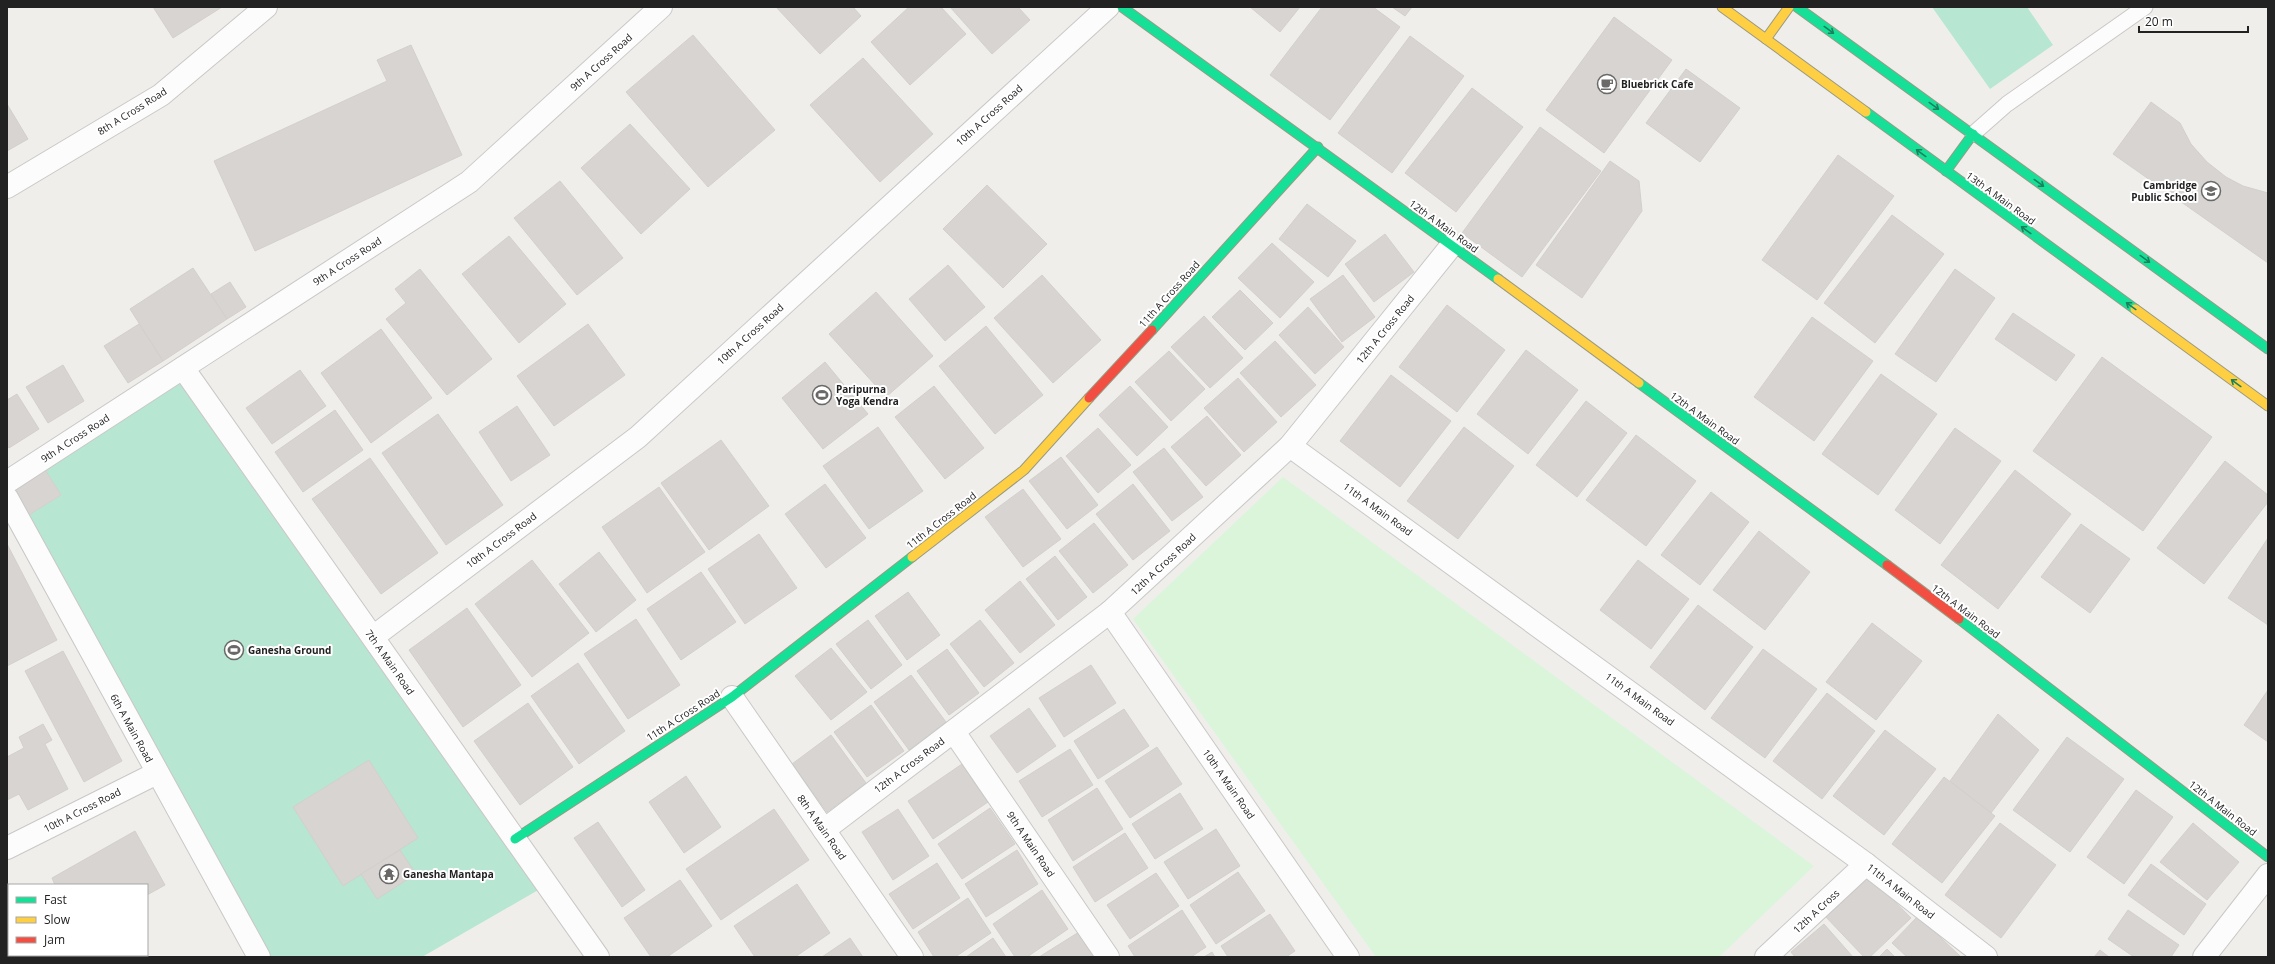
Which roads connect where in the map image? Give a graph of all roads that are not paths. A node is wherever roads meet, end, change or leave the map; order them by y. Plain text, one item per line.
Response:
1 (266, 7) edge
2 (661, 7) edge
3 (1108, 7) edge
4 (1122, 7) edge
5 (1722, 7) edge
6 (1789, 7) edge
7 (1797, 7) edge
8 (2145, 7) edge
9 (1766, 39) junction
10 (1973, 134) junction
11 (1318, 147) junction
12 (1946, 171) junction
13 (7, 187) edge
14 (1452, 246) junction
15 (2268, 349) edge
16 (182, 368) junction
17 (2268, 406) edge
18 (1290, 446) junction
19 (7, 482) edge
20 (7, 498) edge
21 (1110, 612) junction
22 (373, 637) junction
23 (732, 697) junction
24 (954, 732) junction
25 (157, 773) junction
26 (824, 830) junction
27 (515, 839) junction
28 (7, 848) edge
29 (2268, 857) edge
30 (1866, 864) junction
31 (2268, 875) edge
32 (259, 957) edge
33 (598, 957) edge
34 (912, 957) edge
35 (1108, 957) edge
36 (1348, 957) edge
37 (1766, 957) edge
38 (1986, 957) edge
39 (2204, 957) edge

1 - 13 street, 8th A Cross Road
2 - 16 street, 9th A Cross Road
3 - 22 street, 10th A Cross Road
4 - 11 street, 12th A Main Road
5 - 9 street, 13th A Main Road
6 - 9 street
7 -> 10 street
8 - 10 lane
12 -> 9 street, 13th A Main Road
10 - 12 street
10 -> 15 street
11 - 14 street, 12th A Main Road
11 - 23 street, 11th A Cross Road
17 -> 12 street, 13th A Main Road
14 - 18 street, 12th A Cross Road
14 - 29 street, 12th A Main Road
16 - 19 street, 9th A Cross Road
16 - 22 street, 7th A Main Road
18 - 21 street, 12th A Cross Road
18 - 30 street, 11th A Main Road
20 - 25 street, 6th A Main Road
21 - 24 street, 12th A Cross Road
21 - 36 street, 10th A Main Road
22 - 27 street, 7th A Main Road
23 - 26 street, 8th A Main Road
23 - 27 street, 11th A Cross Road
24 - 26 street, 12th A Cross Road
24 - 35 street, 9th A Main Road
25 - 28 street, 10th A Cross Road
25 - 32 street, 6th A Main Road
26 - 34 street, 8th A Main Road
27 - 33 street, 7th A Main Road
30 - 37 street, 12th A Cross
30 - 38 street, 11th A Main Road
31 - 39 street

